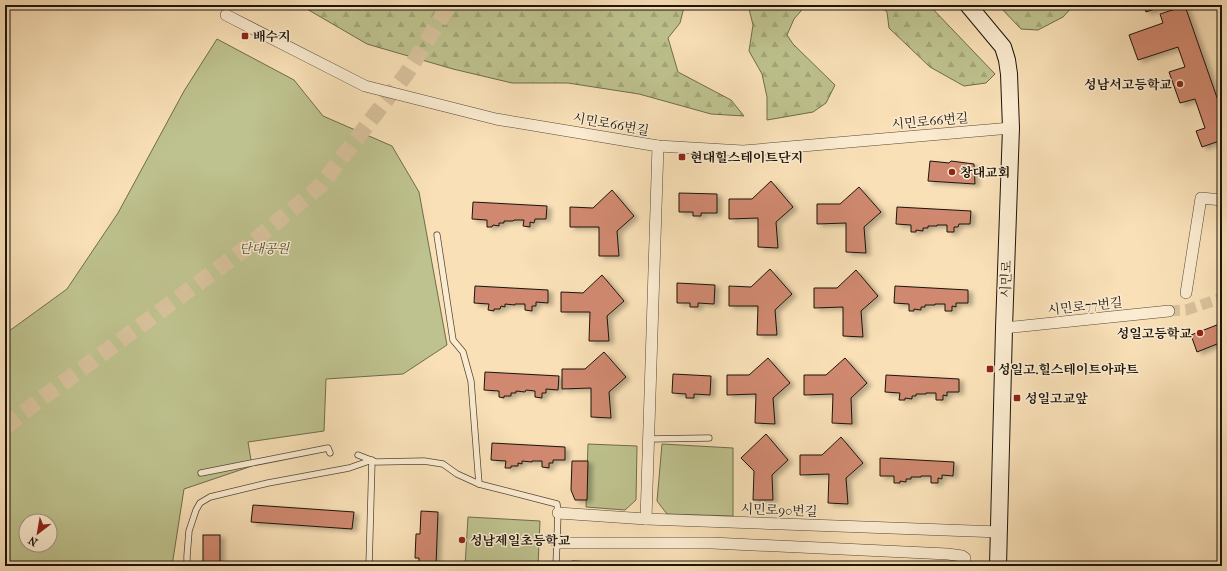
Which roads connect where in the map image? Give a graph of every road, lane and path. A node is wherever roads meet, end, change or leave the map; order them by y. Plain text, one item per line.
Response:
1 (968, 5) edge
2 (226, 15) dead end
3 (1011, 128) junction
4 (658, 146) junction
5 (1222, 200) edge
6 (437, 235) dead end
7 (1186, 293) dead end
8 (1169, 312) tunnel mouth
9 (1004, 328) junction
10 (649, 438) junction
11 (708, 438) dead end
12 (330, 453) dead end
13 (358, 455) dead end
14 (372, 460) junction
15 (202, 473) dead end
16 (479, 484) junction
17 (558, 513) junction
18 (646, 519) junction
19 (1000, 532) junction
20 (557, 543) junction
21 (187, 566) edge
22 (370, 566) edge
23 (556, 566) edge
24 (965, 566) edge
25 (998, 566) edge

1 - 3 main road, 시민로
2 - 4 street, 시민로66번길
3 - 4 street, 시민로66번길
3 - 9 main road, 시민로
4 - 10 street
5 - 7 street
6 - 16 lane
8 - 9 street, 시민로77번길
9 - 19 main road, 시민로
10 - 11 lane
10 - 18 street
12 - 15 lane
13 - 14 lane
14 - 16 lane
14 - 21 lane
14 - 22 lane
16 - 17 lane
17 - 18 street, 시민로90번길
17 - 20 lane
18 - 19 street, 시민로90번길
19 - 25 main road, 시민로
20 - 23 lane
20 - 24 street

